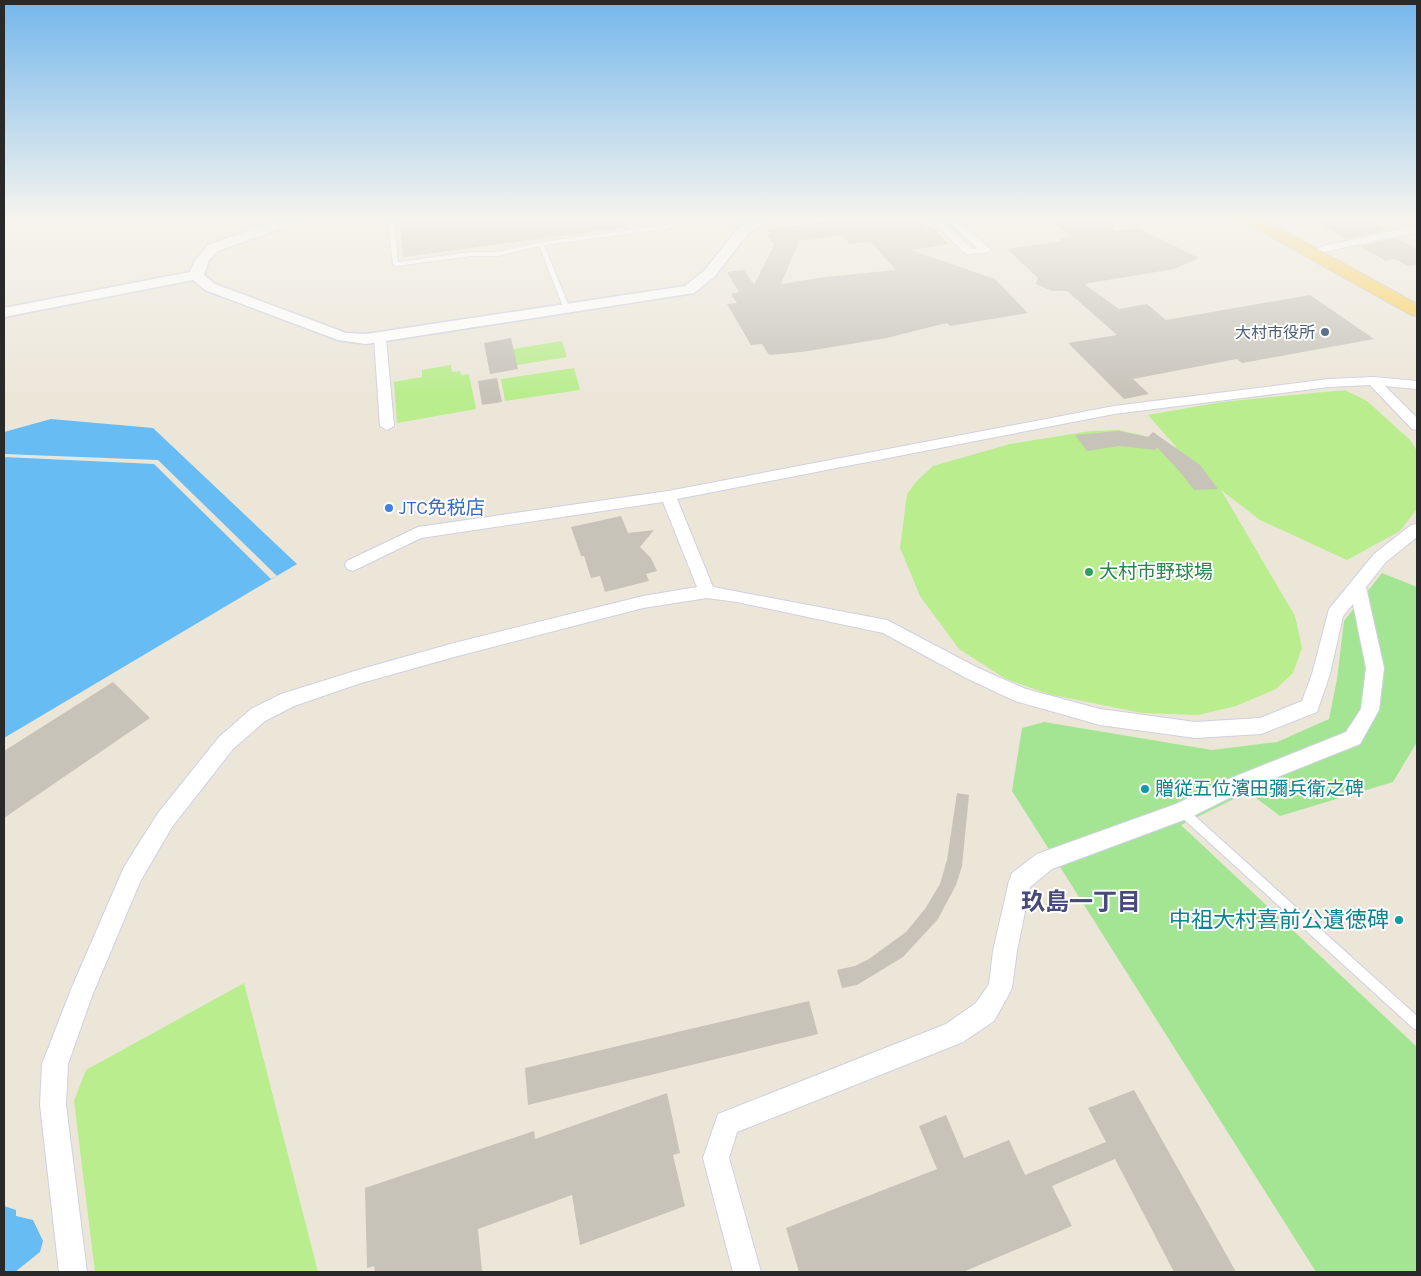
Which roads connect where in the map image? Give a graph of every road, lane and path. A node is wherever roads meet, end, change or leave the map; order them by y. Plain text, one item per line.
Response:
1 (189, 277) edge
2 (198, 277) edge
3 (554, 277) edge
4 (709, 277) edge
5 (1355, 277) edge
6 (1376, 277) edge
7 (1417, 298) edge
8 (567, 310) junction
9 (1417, 311) edge
10 (4, 313) edge
11 (380, 338) junction
12 (1373, 382) junction
13 (1417, 385) edge
14 (387, 426) dead end
15 (1417, 426) edge
16 (668, 496) junction
17 (1417, 529) edge
18 (353, 565) dead end
19 (1358, 588) junction
20 (707, 592) junction
21 (1182, 811) junction
22 (1417, 1024) edge
23 (73, 1272) edge
24 (747, 1272) edge

1 - 10 street
2 - 11 street
3 - 8 lane
4 - 8 street
5 - 9 highway
6 - 7 highway
8 - 11 street
11 - 14 street
12 - 13 street
12 - 15 street
12 - 16 street
16 - 18 street
16 - 20 street
17 - 19 street
19 - 20 street
19 - 21 street
20 - 23 street
21 - 22 lane
21 - 24 street

